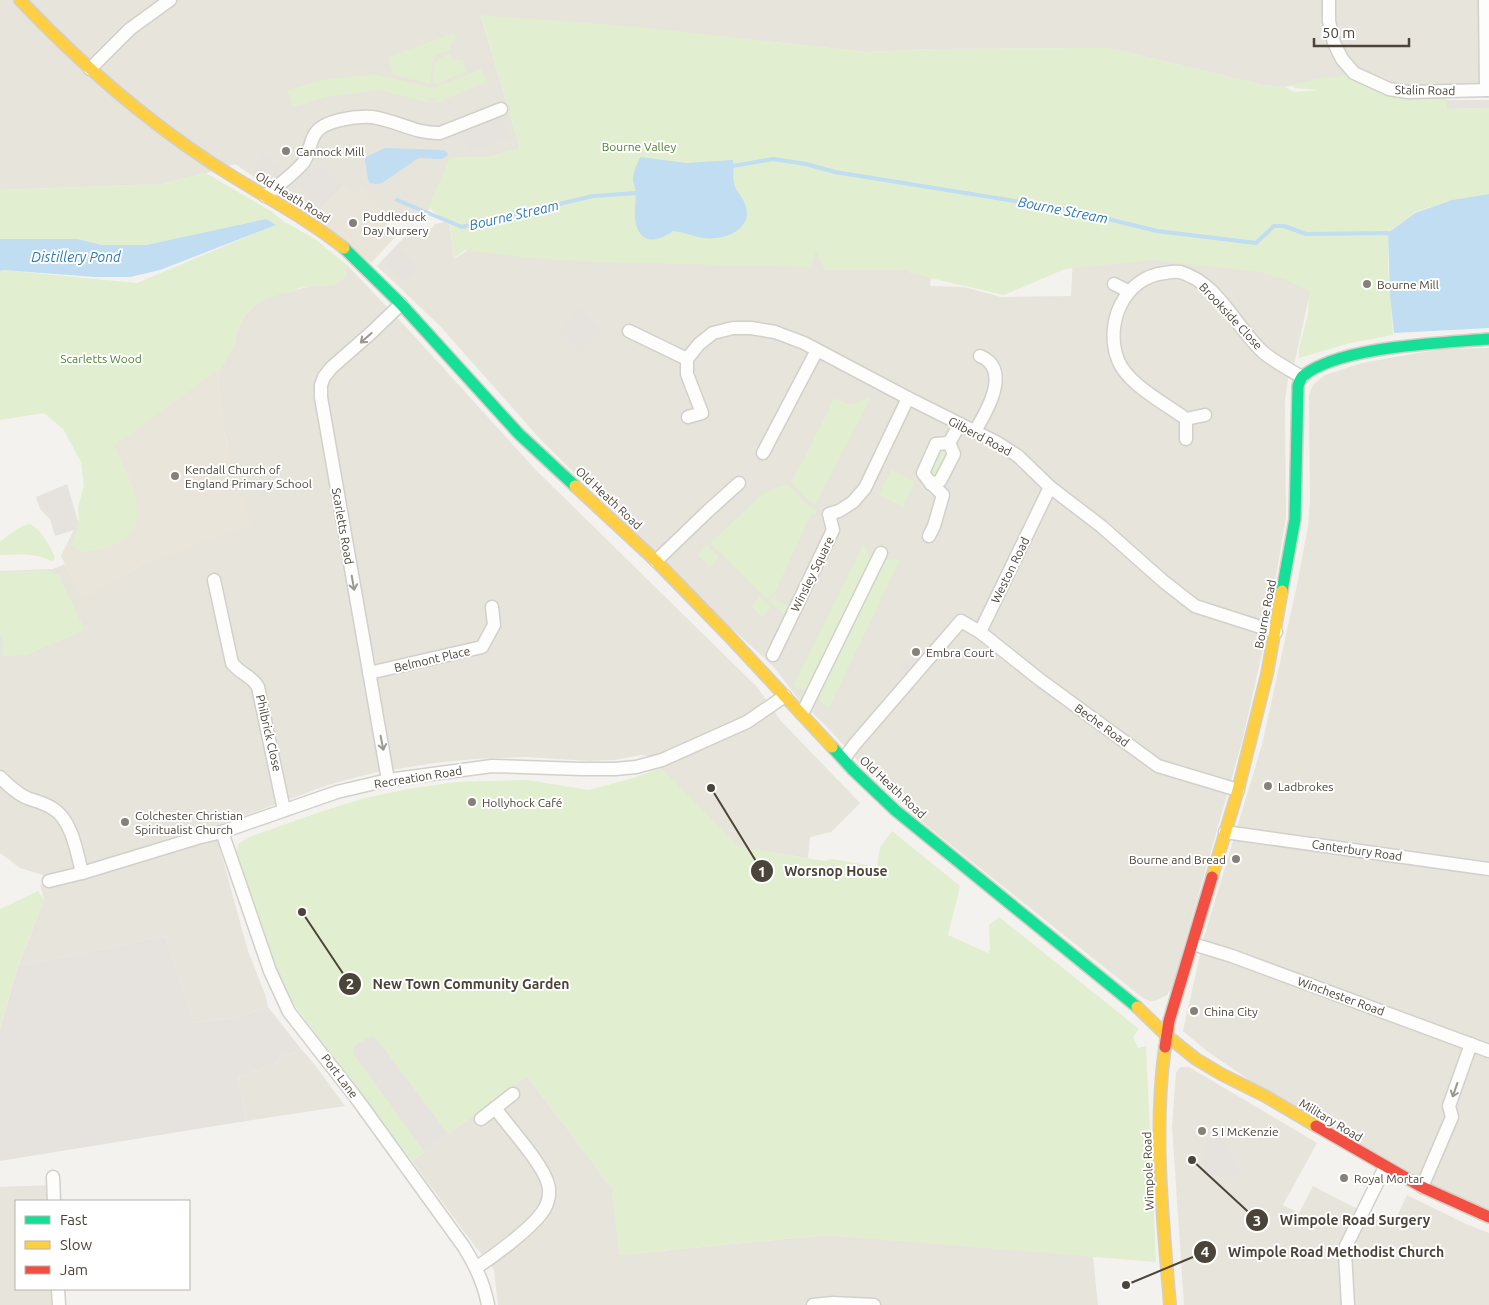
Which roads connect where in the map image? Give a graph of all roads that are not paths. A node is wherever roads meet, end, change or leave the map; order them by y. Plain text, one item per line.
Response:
1 (20, 0) edge
2 (170, 0) edge
3 (1329, 0) edge
4 (1486, 0) edge
5 (90, 69) junction
6 (1487, 90) edge
7 (501, 109) dead end
8 (265, 196) junction
9 (1114, 284) dead end
10 (1128, 291) junction
11 (401, 304) junction
12 (629, 331) dead end
13 (1489, 339) edge
14 (817, 350) junction
15 (980, 356) dead end
16 (687, 359) junction
17 (1302, 378) junction
18 (908, 398) junction
19 (1205, 416) dead end
20 (688, 417) dead end
21 (1186, 419) junction
22 (960, 424) junction
23 (974, 431) junction
24 (1186, 439) dead end
25 (949, 443) junction
26 (763, 453) dead end
27 (739, 483) dead end
28 (931, 484) junction
29 (1050, 487) junction
30 (928, 536) dead end
31 (881, 553) dead end
32 (656, 561) junction
33 (214, 580) dead end
34 (492, 607) dead end
35 (980, 632) junction
36 (1276, 632) junction
37 (773, 655) dead end
38 (369, 673) junction
39 (785, 696) junction
40 (802, 714) junction
41 (844, 759) junction
42 (0, 776) edge
43 (388, 780) junction
44 (1238, 790) junction
45 (284, 810) junction
46 (222, 832) junction
47 (1225, 832) junction
48 (1489, 869) edge
49 (82, 873) junction
50 (49, 881) dead end
51 (1192, 944) junction
52 (1166, 1035) junction
53 (1471, 1044) junction
54 (1489, 1050) edge
55 (513, 1094) dead end
56 (495, 1108) junction
57 (481, 1119) dead end
58 (1385, 1167) junction
59 (53, 1177) dead end
60 (1422, 1187) junction
61 (54, 1200) edge
62 (1489, 1218) edge
63 (477, 1267) junction
64 (58, 1290) edge
65 (833, 1304) edge
66 (59, 1305) edge
67 (488, 1305) edge
68 (814, 1305) edge
69 (874, 1305) edge
70 (1170, 1305) edge
71 (1348, 1305) edge

1 - 5 street, Old Heath Road
2 - 5 street
3 - 6 street, Stalin Road
4 - 6 street
5 - 8 street, Old Heath Road
7 - 8 street
8 - 11 street, Old Heath Road
9 - 10 street
10 - 17 street, Brookside Close
10 - 21 street
11 - 32 street, Old Heath Road
11 -> 38 street, Scarletts Road
12 - 16 street
13 - 17 street
14 - 16 street, Gilberd Road
14 - 18 street, Gilberd Road
14 - 26 street
15 - 23 street
16 - 20 street
17 - 36 street, Bourne Road
18 - 22 street, Gilberd Road
18 - 37 street, Winsley Square
19 - 21 street
21 - 24 street
22 - 23 street, Gilberd Road
22 - 25 street
23 - 29 street, Gilberd Road
25 - 28 street
25 - 28 street
27 - 32 street
28 - 30 street
29 - 35 street, Weston Road
29 - 36 street, Gilberd Road
31 - 40 street
32 - 39 street, Old Heath Road
33 - 45 street, Philbrick Close
34 - 38 street, Belmont Place
35 - 41 street
35 - 44 street, Beche Road
36 - 44 street, Bourne Road
38 -> 43 street, Scarletts Road
39 - 40 street, Old Heath Road
39 - 43 street, Recreation Road
40 - 41 street, Old Heath Road
41 - 52 street, Old Heath Road
42 - 49 street
43 - 45 street, Recreation Road
44 - 47 street, Bourne Road
45 - 46 street, Recreation Road
46 - 49 street, Recreation Road
46 - 63 street, Port Lane
47 - 48 street, Canterbury Road
47 - 51 street, Bourne Road
49 - 50 street, Recreation Road
51 - 52 street, Bourne Road
51 - 53 street, Winchester Road
52 - 58 street, Military Road
52 - 70 street, Wimpole Road
53 - 54 street, Winchester Road
53 -> 60 street
55 - 56 street
56 - 57 street
56 - 63 street
58 - 60 street, Military Road
58 - 71 street
59 - 61 street
60 - 62 street, Military Road
63 - 67 street, Port Lane
64 - 66 street
65 - 68 street
65 - 69 street

